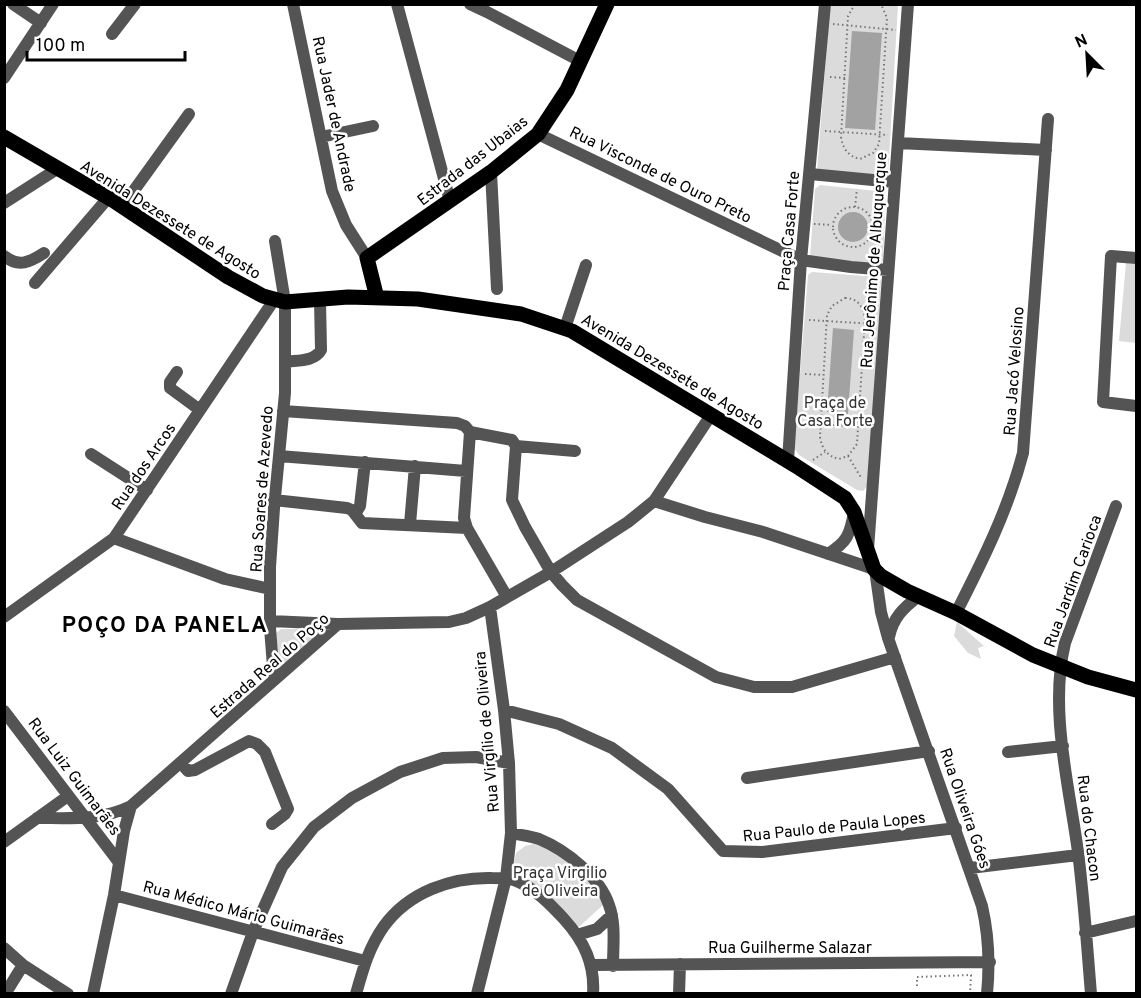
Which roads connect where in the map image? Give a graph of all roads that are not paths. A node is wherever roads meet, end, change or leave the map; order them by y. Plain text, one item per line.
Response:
1 (13, 4) edge
2 (53, 4) edge
3 (135, 4) edge
4 (293, 4) edge
5 (397, 4) edge
6 (470, 4) edge
7 (607, 4) edge
8 (825, 4) edge
9 (908, 4) edge
10 (41, 23) junction
11 (112, 34) dead end
12 (580, 61) junction
13 (4, 78) edge
14 (189, 114) dead end
15 (1048, 119) dead end
16 (374, 126) dead end
17 (538, 134) junction
18 (4, 137) edge
19 (321, 137) junction
20 (898, 139) junction
21 (1046, 150) junction
22 (57, 169) junction
23 (490, 172) junction
24 (810, 174) junction
25 (894, 182) junction
26 (108, 198) junction
27 (450, 201) junction
28 (4, 203) edge
29 (122, 207) junction
30 (275, 241) dead end
31 (44, 253) dead end
32 (4, 256) edge
33 (367, 258) junction
34 (1137, 258) edge
35 (801, 260) junction
36 (586, 265) dead end
37 (888, 270) junction
38 (35, 283) dead end
39 (497, 289) dead end
40 (358, 297) junction
41 (377, 298) junction
42 (320, 300) junction
43 (279, 301) junction
44 (565, 328) junction
45 (285, 362) junction
46 (177, 372) dead end
47 (1137, 406) edge
48 (200, 410) junction
49 (283, 411) junction
50 (711, 415) junction
51 (470, 432) junction
52 (516, 446) junction
53 (575, 451) dead end
54 (91, 454) dead end
55 (279, 456) junction
56 (789, 461) junction
57 (365, 462) junction
58 (415, 466) junction
59 (466, 471) junction
60 (147, 490) junction
61 (274, 500) junction
62 (654, 501) junction
63 (1116, 506) dead end
64 (854, 512) junction
65 (355, 514) junction
66 (410, 524) junction
67 (467, 528) junction
68 (114, 538) junction
69 (828, 554) junction
70 (868, 554) junction
71 (875, 570) junction
72 (551, 572) junction
73 (270, 589) junction
74 (919, 596) junction
75 (507, 597) junction
76 (490, 607) junction
77 (956, 613) junction
78 (4, 616) edge
79 (270, 621) junction
80 (338, 624) junction
81 (888, 638) junction
82 (895, 657) junction
83 (1059, 666) junction
84 (274, 679) junction
85 (1137, 690) edge
86 (504, 710) junction
87 (4, 711) edge
88 (1063, 746) junction
89 (929, 751) junction
90 (1008, 752) dead end
91 (181, 763) junction
92 (508, 763) junction
93 (747, 778) dead end
94 (68, 796) junction
95 (131, 806) junction
96 (37, 818) junction
97 (87, 818) junction
98 (272, 824) dead end
99 (956, 828) junction
100 (511, 833) junction
101 (4, 842) edge
102 (1078, 855) junction
103 (118, 861) junction
104 (970, 868) junction
105 (506, 878) junction
106 (114, 895) junction
107 (612, 915) junction
108 (1137, 921) edge
109 (253, 932) junction
110 (1085, 933) junction
111 (577, 935) junction
112 (4, 948) edge
113 (365, 961) junction
114 (990, 962) junction
115 (680, 964) junction
116 (23, 965) junction
117 (591, 965) junction
118 (613, 966) junction
119 (5, 993) edge
120 (68, 993) edge
121 (93, 993) edge
122 (231, 993) edge
123 (356, 993) edge
124 (477, 993) edge
125 (593, 993) edge
126 (680, 993) edge
127 (987, 993) edge
128 (1091, 993) edge

1 - 10 street
2 - 10 street
3 - 11 street
4 - 19 street, Rua Jader de Andrade
5 - 27 street
6 - 12 street
7 - 12 main road, Estrada das Ubaias
8 - 24 street, Praça Casa Forte
9 - 20 street, Rua Jerônimo de Albuquerque
10 - 13 street
12 - 17 main road, Estrada das Ubaias
14 - 29 street
15 - 21 street, Rua Jacó Velosino
16 - 19 street
17 - 23 main road, Estrada das Ubaias
17 - 35 street, Rua Visconde de Ouro Preto
18 - 22 main road, Avenida Dezessete de Agosto
19 - 33 street, Rua Jader de Andrade
20 - 21 street
20 - 25 street, Rua Jerônimo de Albuquerque
21 - 77 street, Rua Jacó Velosino
22 - 26 main road, Avenida Dezessete de Agosto
22 - 28 street
23 - 27 main road, Estrada das Ubaias
23 - 39 street
24 - 25 street
24 - 35 street, Praça Casa Forte
25 - 37 street, Rua Jerônimo de Albuquerque
26 - 29 main road, Avenida Dezessete de Agosto
26 - 38 street
27 - 33 main road, Estrada das Ubaias
29 - 43 main road, Avenida Dezessete de Agosto
30 - 43 street, Rua Soares de Azevedo
31 - 32 street
33 - 40 main road
33 - 41 main road, Rua Jader de Andrade
34 - 47 street
35 - 37 street
35 - 56 street, Praça Casa Forte
36 - 44 street
37 - 70 street, Rua Jerônimo de Albuquerque
40 - 41 main road, Avenida Dezessete de Agosto
40 - 42 main road, Avenida Dezessete de Agosto
41 - 44 main road, Avenida Dezessete de Agosto
42 - 43 main road, Avenida Dezessete de Agosto
42 - 45 street
43 - 45 street, Rua Soares de Azevedo
43 - 48 street, Rua dos Arcos
44 - 50 main road, Avenida Dezessete de Agosto
45 - 49 street, Rua Soares de Azevedo
46 - 48 street
48 - 60 street, Rua dos Arcos
49 - 51 street
49 - 55 street, Rua Soares de Azevedo
50 - 56 main road, Avenida Dezessete de Agosto
50 - 62 street, Estrada Real do Poço
51 - 52 street
51 - 59 street
52 - 53 street
52 - 72 street
54 - 60 street
55 - 57 street
55 - 61 street, Rua Soares de Azevedo
56 - 64 main road, Avenida Dezessete de Agosto
57 - 58 street
57 - 65 street
58 - 59 street
58 - 66 street
59 - 67 street
60 - 68 street, Rua dos Arcos
61 - 65 street
61 - 73 street, Rua Soares de Azevedo
62 - 69 street
62 - 72 street, Estrada Real do Poço
63 - 83 street, Rua Jardim Carioca
64 - 69 street
64 - 70 main road, Avenida Dezessete de Agosto
65 - 66 street
66 - 67 street
67 - 75 street
68 - 73 street
68 - 78 street, Rua dos Arcos
69 - 71 street
70 - 71 main road, Avenida Dezessete de Agosto
71 - 74 main road
71 - 81 street, Rua Oliveira Góes
72 - 75 street, Estrada Real do Poço
72 - 82 street
73 - 79 street, Rua Soares de Azevedo
74 - 77 main road
74 - 81 street
75 - 76 street, Estrada Real do Poço
76 - 80 street, Estrada Real do Poço
76 - 86 street, Rua Virgílio de Oliveira
77 - 83 main road
79 - 80 street
79 - 84 street, Rua Soares de Azevedo
80 - 84 street, Estrada Real do Poço
81 - 82 street, Rua Oliveira Góes
82 - 89 street, Rua Oliveira Góes
83 - 85 main road
83 - 88 street, Rua do Chacon
84 - 91 street, Estrada Real do Poço
86 - 92 street, Rua Virgílio de Oliveira
86 - 99 street, Rua Paulo de Paula Lopes
87 - 94 street, Rua Luiz Guimarães
88 - 90 street
88 - 102 street, Rua do Chacon
89 - 93 street
89 - 99 street, Rua Oliveira Góes
91 - 95 street, Estrada Real do Poço
91 - 98 street
92 - 100 street, Rua Virgílio de Oliveira
92 - 109 street
94 - 96 street
94 - 97 street, Rua Luiz Guimarães
95 - 97 street
95 - 103 street
96 - 97 street
96 - 101 street
97 - 103 street, Rua Luiz Guimarães
99 - 104 street, Rua Oliveira Góes
100 - 105 street, Rua Virgílio de Oliveira
100 - 107 street
102 - 104 street
102 - 110 street, Rua do Chacon
103 - 106 street
104 - 114 street, Rua Oliveira Góes
105 - 111 street
105 - 113 street
105 - 124 street, Rua Virgílio de Oliveira
106 - 109 street, Rua Médico Mário Guimarães
106 - 121 street
107 - 111 street
107 - 118 street
108 - 110 street
109 - 113 street, Rua Médico Mário Guimarães
109 - 122 street
110 - 128 street, Rua do Chacon
111 - 117 street
112 - 116 street
113 - 123 street
114 - 115 street, Rua Guilherme Salazar
114 - 127 street, Rua Oliveira Góes
115 - 118 street, Rua Guilherme Salazar
115 - 126 street
116 - 119 street
116 - 120 street
117 - 118 street, Rua Guilherme Salazar
117 - 125 street

